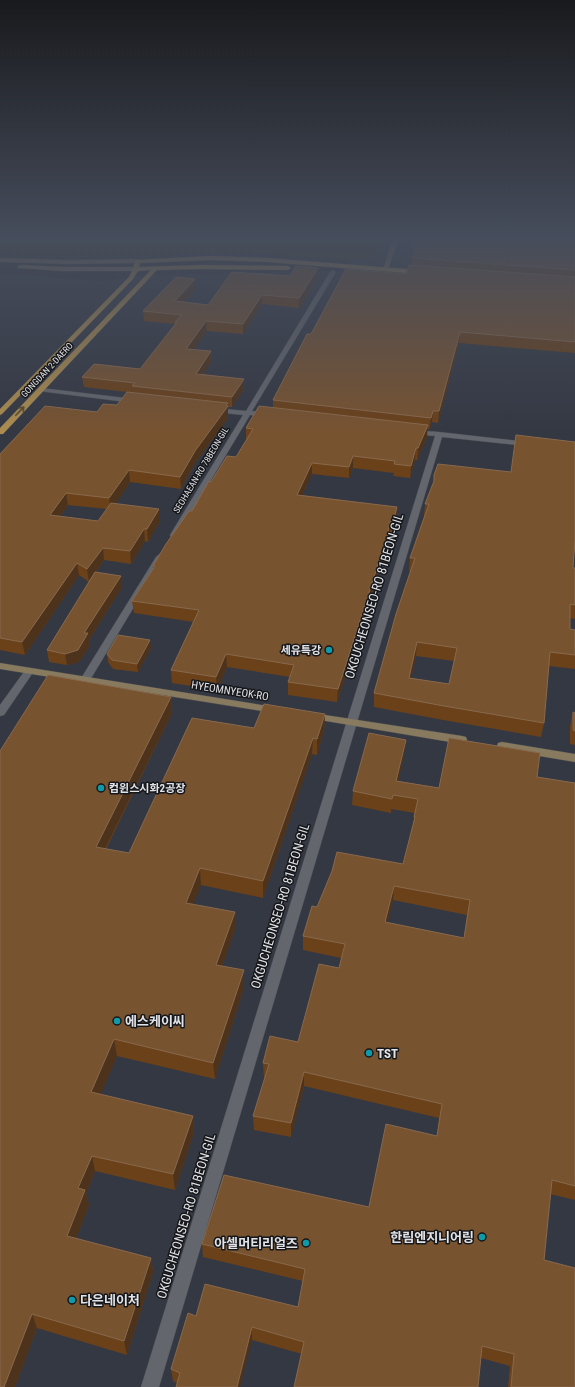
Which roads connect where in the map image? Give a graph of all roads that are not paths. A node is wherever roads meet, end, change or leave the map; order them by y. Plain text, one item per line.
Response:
1 (104, 305) edge
2 (121, 305) edge
3 (313, 305) edge
4 (24, 388) junction
5 (41, 390) junction
6 (145, 402) edge
7 (208, 409) edge
8 (0, 413) edge
9 (247, 413) junction
10 (278, 417) edge
11 (408, 431) edge
12 (0, 432) edge
13 (439, 434) junction
14 (537, 445) edge
15 (0, 666) edge
16 (29, 671) junction
17 (85, 680) junction
18 (281, 711) edge
19 (0, 713) edge
20 (305, 715) edge
21 (352, 722) junction
22 (475, 742) edge
23 (490, 745) edge
24 (575, 758) edge
25 (150, 1387) edge

1 - 4 main road, GONGDAN 2-DAERO
2 - 5 main road, GONGDAN 2-DAERO
3 - 9 street, SEOHAEAN-RO 78BEON-GIL
4 - 5 main road
4 - 8 main road, GONGDAN 2-DAERO
5 - 6 street
12 -> 5 main road, GONGDAN 2-DAERO
7 - 9 street
9 - 10 street
9 - 17 street, SEOHAEAN-RO 78BEON-GIL
11 - 13 street
13 - 14 street
13 - 21 street, OKGUCHEONSEO-RO 81BEON-GIL
15 - 16 street, HYEOMNYEOK-RO
16 - 17 street, HYEOMNYEOK-RO
16 - 19 street
17 - 18 street, HYEOMNYEOK-RO
20 - 21 street
21 - 22 street
21 - 25 street, OKGUCHEONSEO-RO 81BEON-GIL
23 - 24 street

